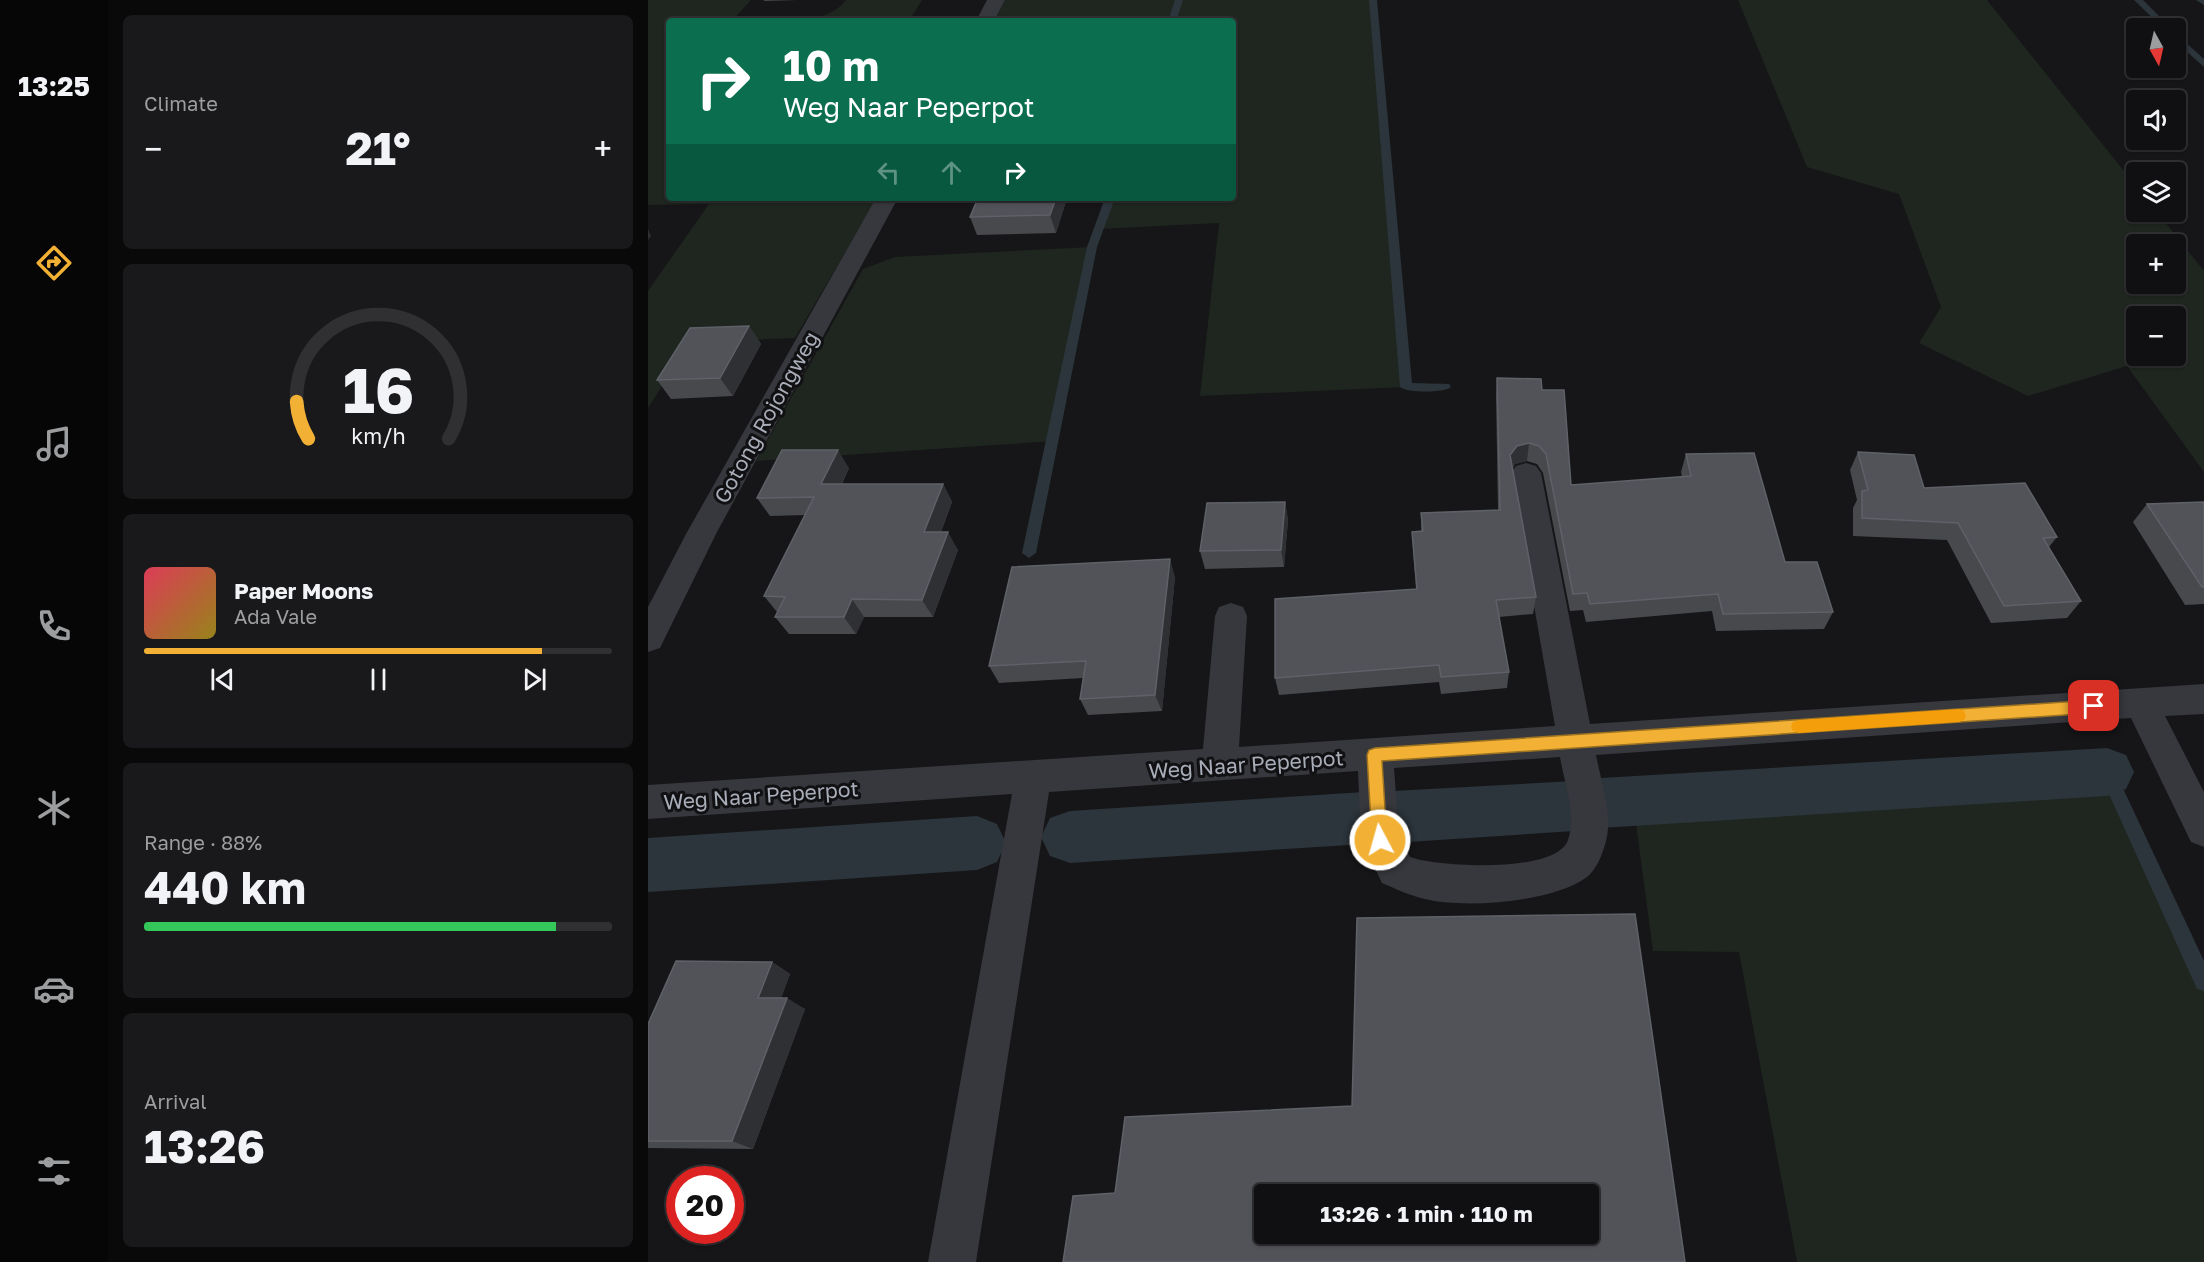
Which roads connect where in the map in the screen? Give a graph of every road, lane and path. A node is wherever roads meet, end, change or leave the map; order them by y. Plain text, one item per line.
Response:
1 (996, 0) edge
2 (987, 18) edge
3 (885, 201) edge
4 (1526, 473) dead end
5 (1231, 616) dead end
6 (648, 639) edge
7 (2204, 699) edge
8 (2141, 703) junction
9 (1575, 742) junction
10 (1375, 755) junction
11 (1220, 765) junction
12 (1033, 778) junction
13 (648, 802) edge
14 (2204, 831) edge
15 (952, 1262) edge

1 - 2 street
3 - 6 street, Gotong Rojongweg
4 - 9 street
5 - 11 street
7 - 8 street, Weg Naar Peperpot
8 - 9 street, Weg Naar Peperpot
8 - 14 street
9 - 10 street, Weg Naar Peperpot
9 - 10 street
10 - 11 street, Weg Naar Peperpot
11 - 12 street, Weg Naar Peperpot
12 - 13 street, Weg Naar Peperpot
12 - 15 street

